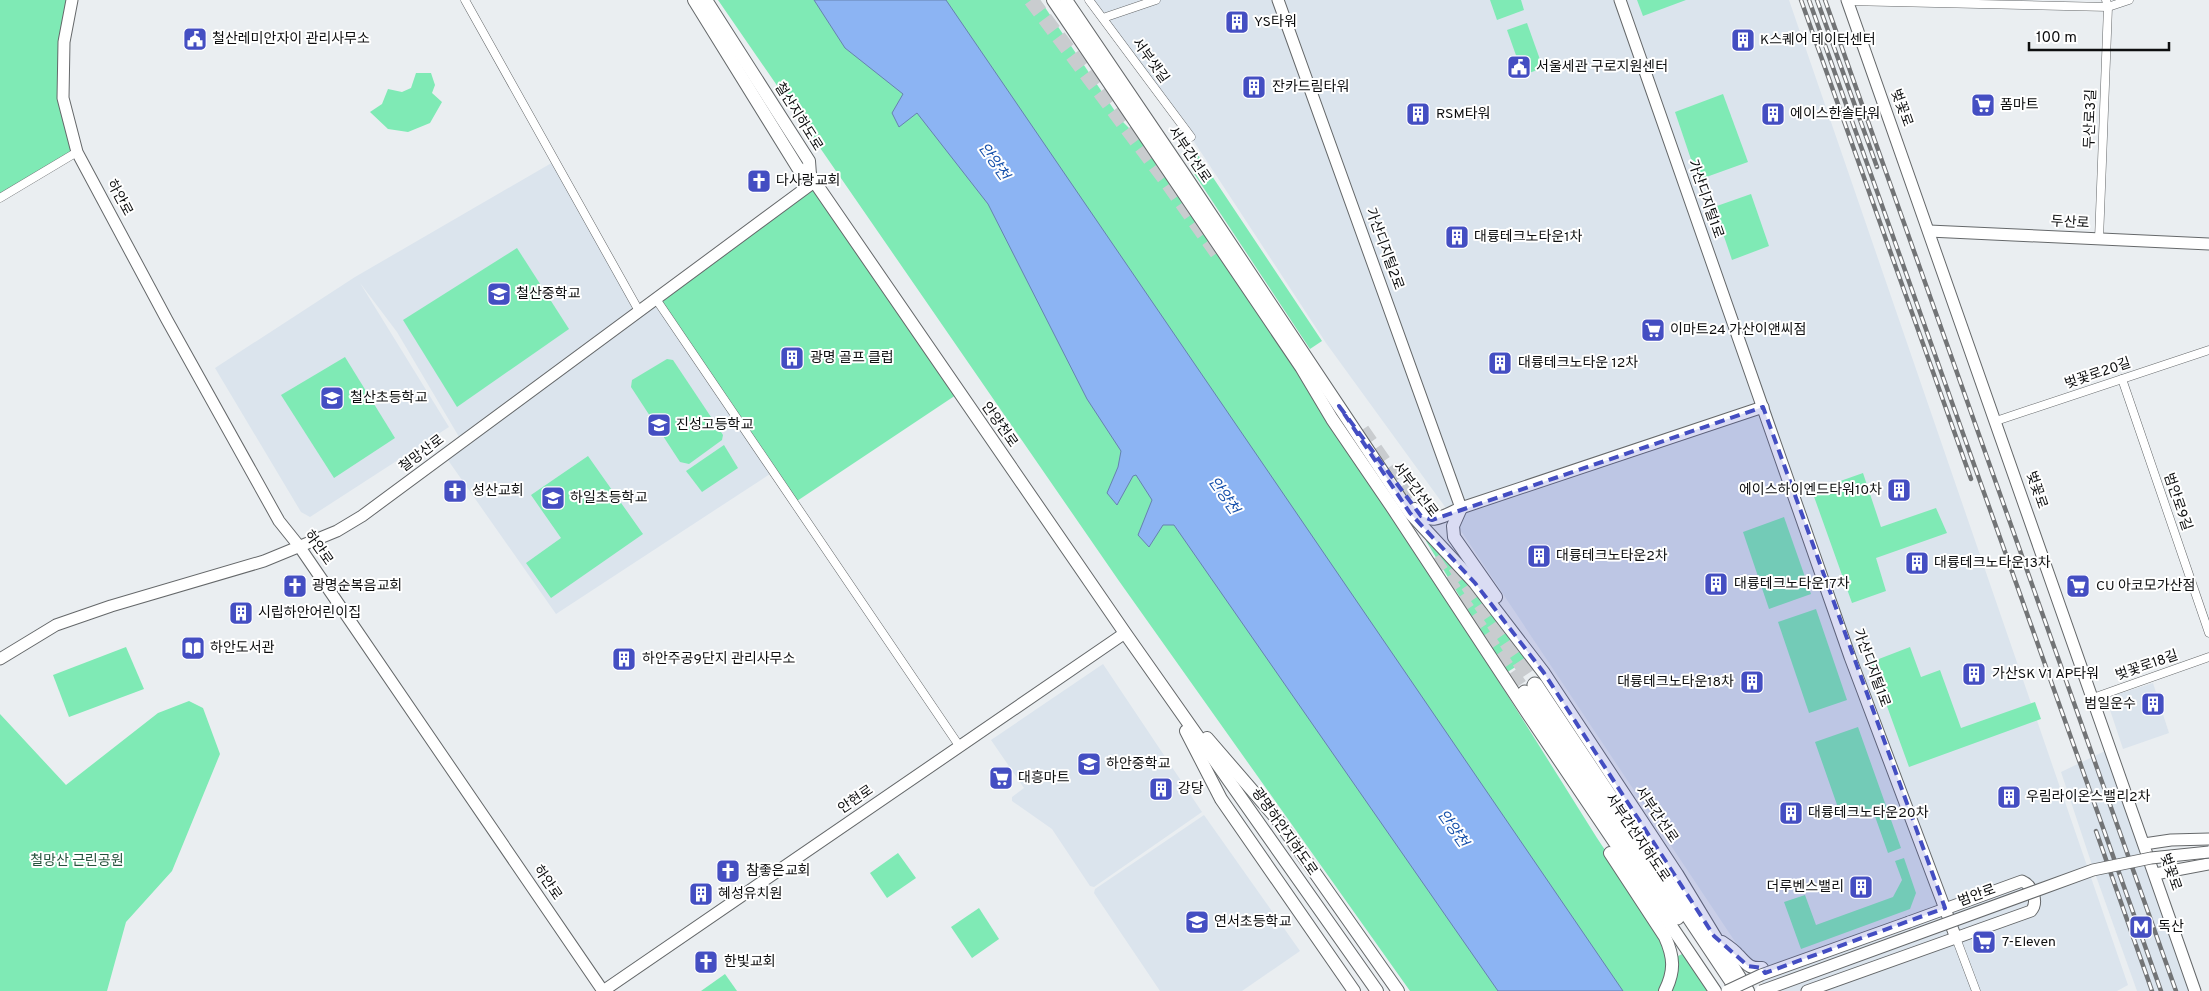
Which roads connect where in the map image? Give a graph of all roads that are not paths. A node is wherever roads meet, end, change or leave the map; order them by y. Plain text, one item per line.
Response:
1 (72, 0) edge
2 (464, 0) edge
3 (694, 0) edge
4 (706, 0) edge
5 (1053, 0) edge
6 (1066, 0) edge
7 (1089, 0) edge
8 (1156, 0) edge
9 (1278, 0) edge
10 (1620, 0) edge
11 (1847, 0) edge
12 (2129, 0) edge
13 (1949, 1) edge
14 (2107, 3) edge
15 (1103, 18) junction
16 (1191, 137) dead end
17 (77, 152) junction
18 (812, 179) junction
19 (0, 198) edge
20 (1929, 231) junction
21 (2098, 239) junction
22 (2209, 244) edge
23 (656, 299) junction
24 (639, 311) junction
25 (2209, 350) edge
26 (2122, 379) junction
27 (1339, 406) junction
28 (1762, 407) junction
29 (1996, 422) junction
30 (1461, 508) junction
31 (299, 546) junction
32 (1125, 633) junction
33 (2209, 633) edge
34 (1522, 642) junction
35 (2209, 658) edge
36 (0, 659) edge
37 (1166, 691) junction
38 (2093, 698) junction
39 (1528, 714) junction
40 (960, 746) junction
41 (2209, 838) edge
42 (2144, 844) junction
43 (2209, 852) edge
44 (2209, 864) edge
45 (2155, 874) junction
46 (1945, 908) junction
47 (1714, 936) junction
48 (1956, 938) junction
49 (1762, 968) joint
50 (603, 991) edge
51 (1354, 991) edge
52 (1377, 991) edge
53 (1398, 991) edge
54 (1665, 991) edge
55 (1715, 991) edge
56 (1726, 991) edge
57 (1739, 991) edge
58 (1748, 991) edge
59 (1761, 991) edge
60 (1774, 991) edge
61 (1807, 991) edge
62 (1976, 991) edge
63 (2195, 991) edge

1 - 17 street, 하안로
2 - 24 street
3 - 18 main road, 철산지하도로
4 - 18 main road, 철산지하도로
5 - 39 main road, 서부간선로
6 - 27 main road, 서부간선로
7 - 15 street, 서부샛길
8 - 15 street
9 - 30 street, 가산디지털2로
10 - 28 street, 가산디지털1로
11 - 13 street
11 - 20 street, 벚꽃로
12 - 14 street
13 - 14 street
14 - 21 street, 두산로3길
15 - 16 street, 서부샛길
17 - 19 street
17 - 31 street, 하안로
18 - 23 street, 철망산로
18 - 32 main road, 안양천로
20 - 21 street, 두산로
20 - 29 street, 벚꽃로
21 - 22 street, 두산로
23 - 24 street, 철망산로
23 - 40 street
24 - 31 street, 철망산로
25 - 26 street, 벚꽃로20길
26 - 29 street, 벚꽃로20길
26 - 33 street, 범안로9길
27 - 30 main road
27 - 34 main road, 서부간선로
28 - 30 street
28 - 46 street, 가산디지털1로
29 - 38 street, 벚꽃로
30 - 34 main road
31 - 36 street, 철망산로
31 - 50 street, 하안로
32 - 37 main road, 안양천로
32 - 40 street, 안현로
34 - 47 main road, 서부간선로
35 - 38 street, 벚꽃로18길
37 - 51 main road
37 - 52 main road, 광명하안지하도로
37 - 53 main road
38 - 42 street, 벚꽃로
39 - 54 main road
39 - 55 main road, 서부간선로
40 - 50 street, 안현로
41 - 42 street
42 - 45 street, 벚꽃로
43 - 59 street, 범안로, bridge
44 - 45 street
45 - 63 street, 벚꽃로
46 - 48 street, 가산디지털1로
46 - 48 street
46 - 56 street, bridge
47 - 49 main road
47 - 58 main road, 서부간선로
48 - 61 street
48 - 62 street
49 - 60 street
56 - 57 highway, 서부간선지하도로

